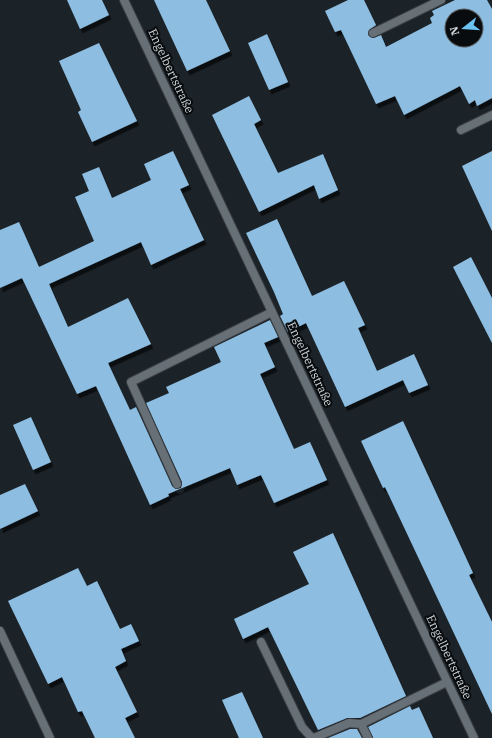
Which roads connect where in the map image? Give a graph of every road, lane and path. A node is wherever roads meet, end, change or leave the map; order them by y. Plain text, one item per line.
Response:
1 (124, 0) edge
2 (441, 0) edge
3 (373, 33) dead end
4 (492, 115) edge
5 (461, 130) dead end
6 (272, 312) junction
7 (177, 484) dead end
8 (0, 632) edge
9 (262, 642) dead end
10 (447, 682) junction
11 (361, 724) junction
12 (50, 738) edge
13 (314, 738) edge
14 (368, 738) edge
15 (474, 738) edge

1 - 6 street, Engelbertstraße
2 - 3 street
4 - 5 street
6 - 7 street
6 - 10 street, Engelbertstraße
8 - 12 street
9 - 13 street
10 - 11 street
10 - 15 street, Engelbertstraße
11 - 13 street
11 - 14 street

